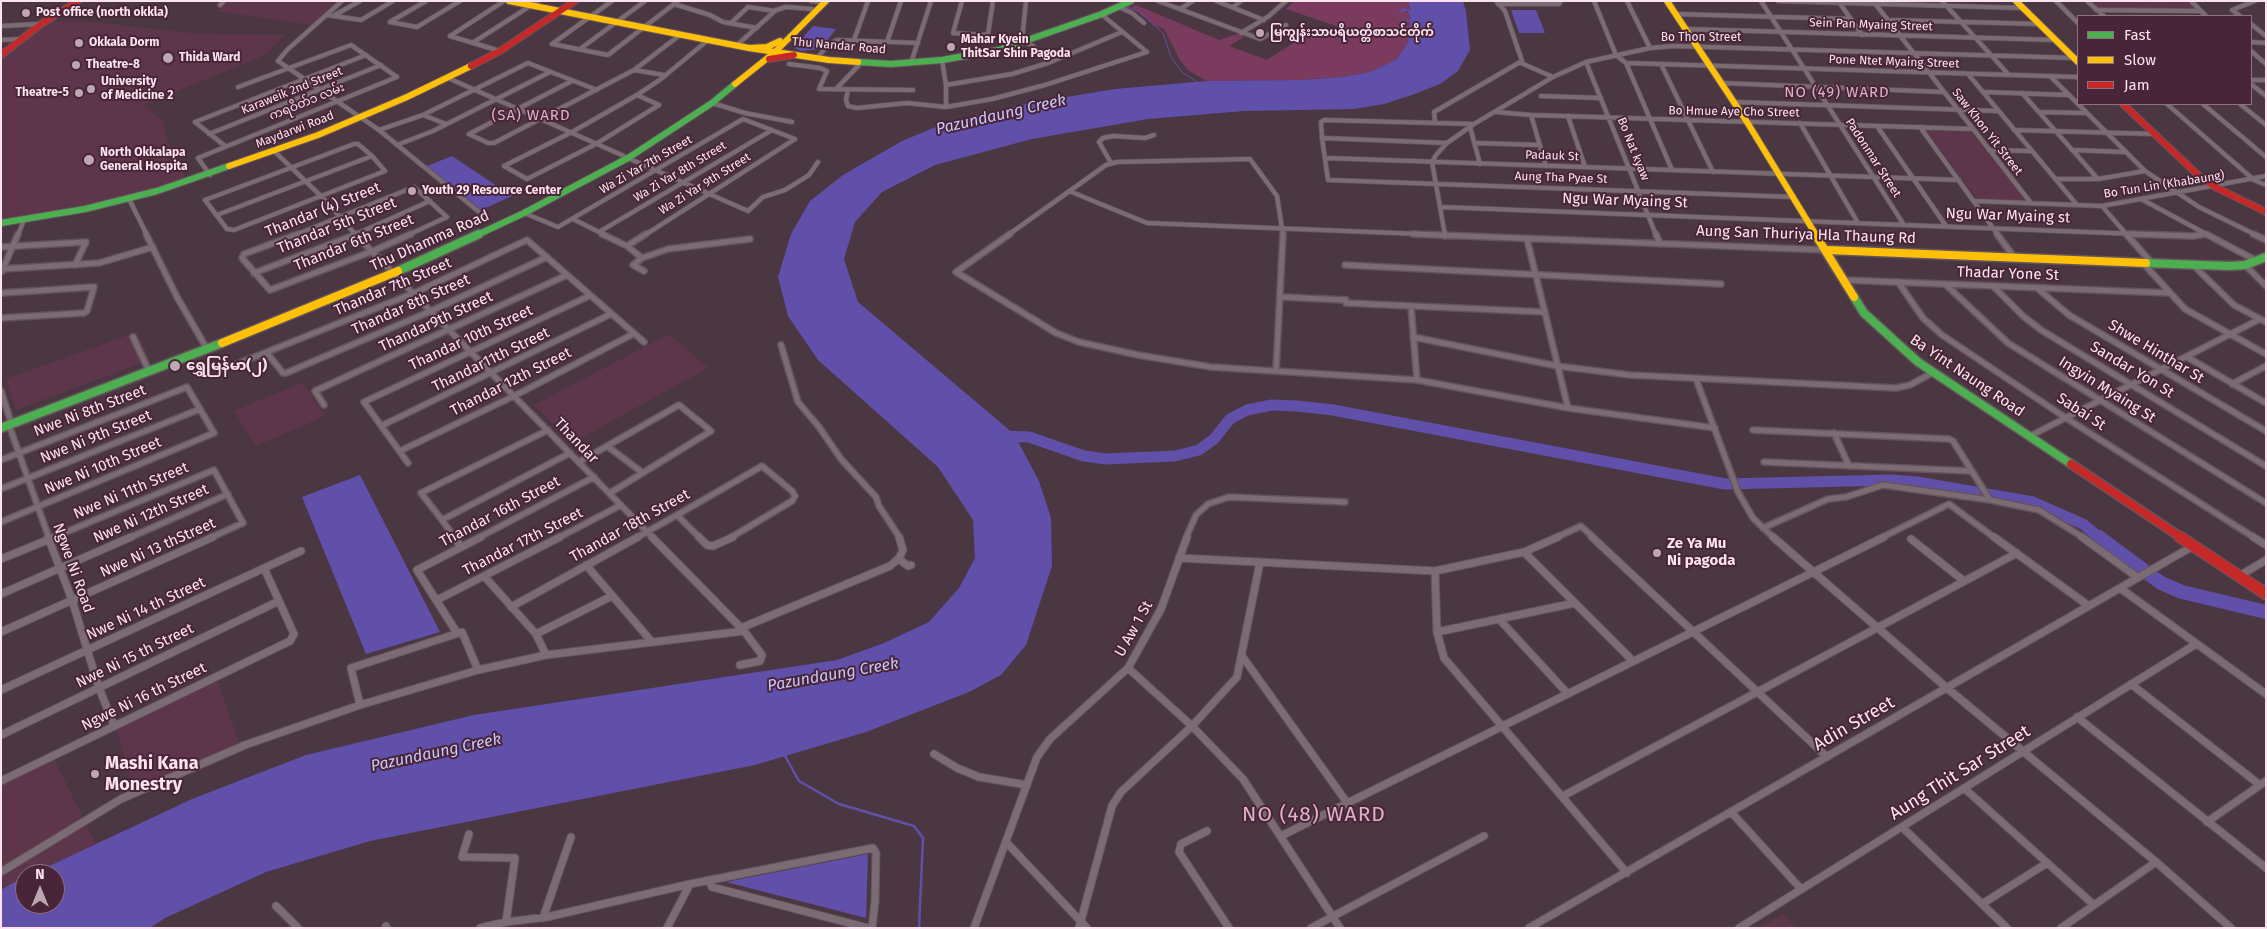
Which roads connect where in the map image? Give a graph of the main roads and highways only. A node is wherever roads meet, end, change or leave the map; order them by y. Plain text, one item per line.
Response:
1 (78, 1) edge
2 (509, 1) edge
3 (575, 1) edge
4 (1667, 1) edge
5 (534, 3) edge
6 (818, 3) edge
7 (1124, 5) edge
8 (2020, 5) edge
9 (561, 11) junction
10 (782, 42) junction
11 (749, 48) junction
12 (772, 52) junction
13 (1, 55) edge
14 (794, 55) junction
15 (2077, 59) edge
16 (762, 61) junction
17 (735, 82) junction
18 (2124, 105) edge
19 (626, 157) junction
20 (2266, 212) edge
21 (1, 223) edge
22 (1827, 250) junction
23 (2266, 257) edge
24 (391, 271) junction
25 (206, 347) junction
26 (5, 424) edge
27 (2266, 594) edge

1 - 13 main road
2 - 5 main road
3 - 9 main road, Maydarwi Road
4 - 22 main road, Ba Yint Naung Road
5 - 9 main road
6 - 10 main road, Thu Dhamma Road
6 - 10 main road, Thu Dhamma Road
7 - 14 main road, Thu Nandar Road
8 - 15 main road
9 - 11 main road, Thu Nandar Road
9 - 21 main road, Maydarwi Road
10 - 11 main road
10 - 12 main road, Thu Dhamma Road
10 - 14 main road
11 - 12 main road, Thu Nandar Road
11 - 16 main road
12 - 14 main road, Thu Nandar Road
12 - 16 main road, Thu Dhamma Road
14 - 16 main road
16 - 17 main road, Thu Dhamma Road
17 - 19 main road, Thu Dhamma Road
17 - 19 main road, Thu Dhamma Road
18 - 20 main road
19 - 24 main road, Thu Dhamma Road
19 - 24 main road, Thu Dhamma Road
22 - 23 main road, Aung San Thuriya Hla Thaung Rd
22 - 27 main road, Ba Yint Naung Road
24 - 25 main road, Thu Dhamma Road
25 - 26 main road, Thu Dhamma Road
25 - 26 main road, Thu Dhamma Road

